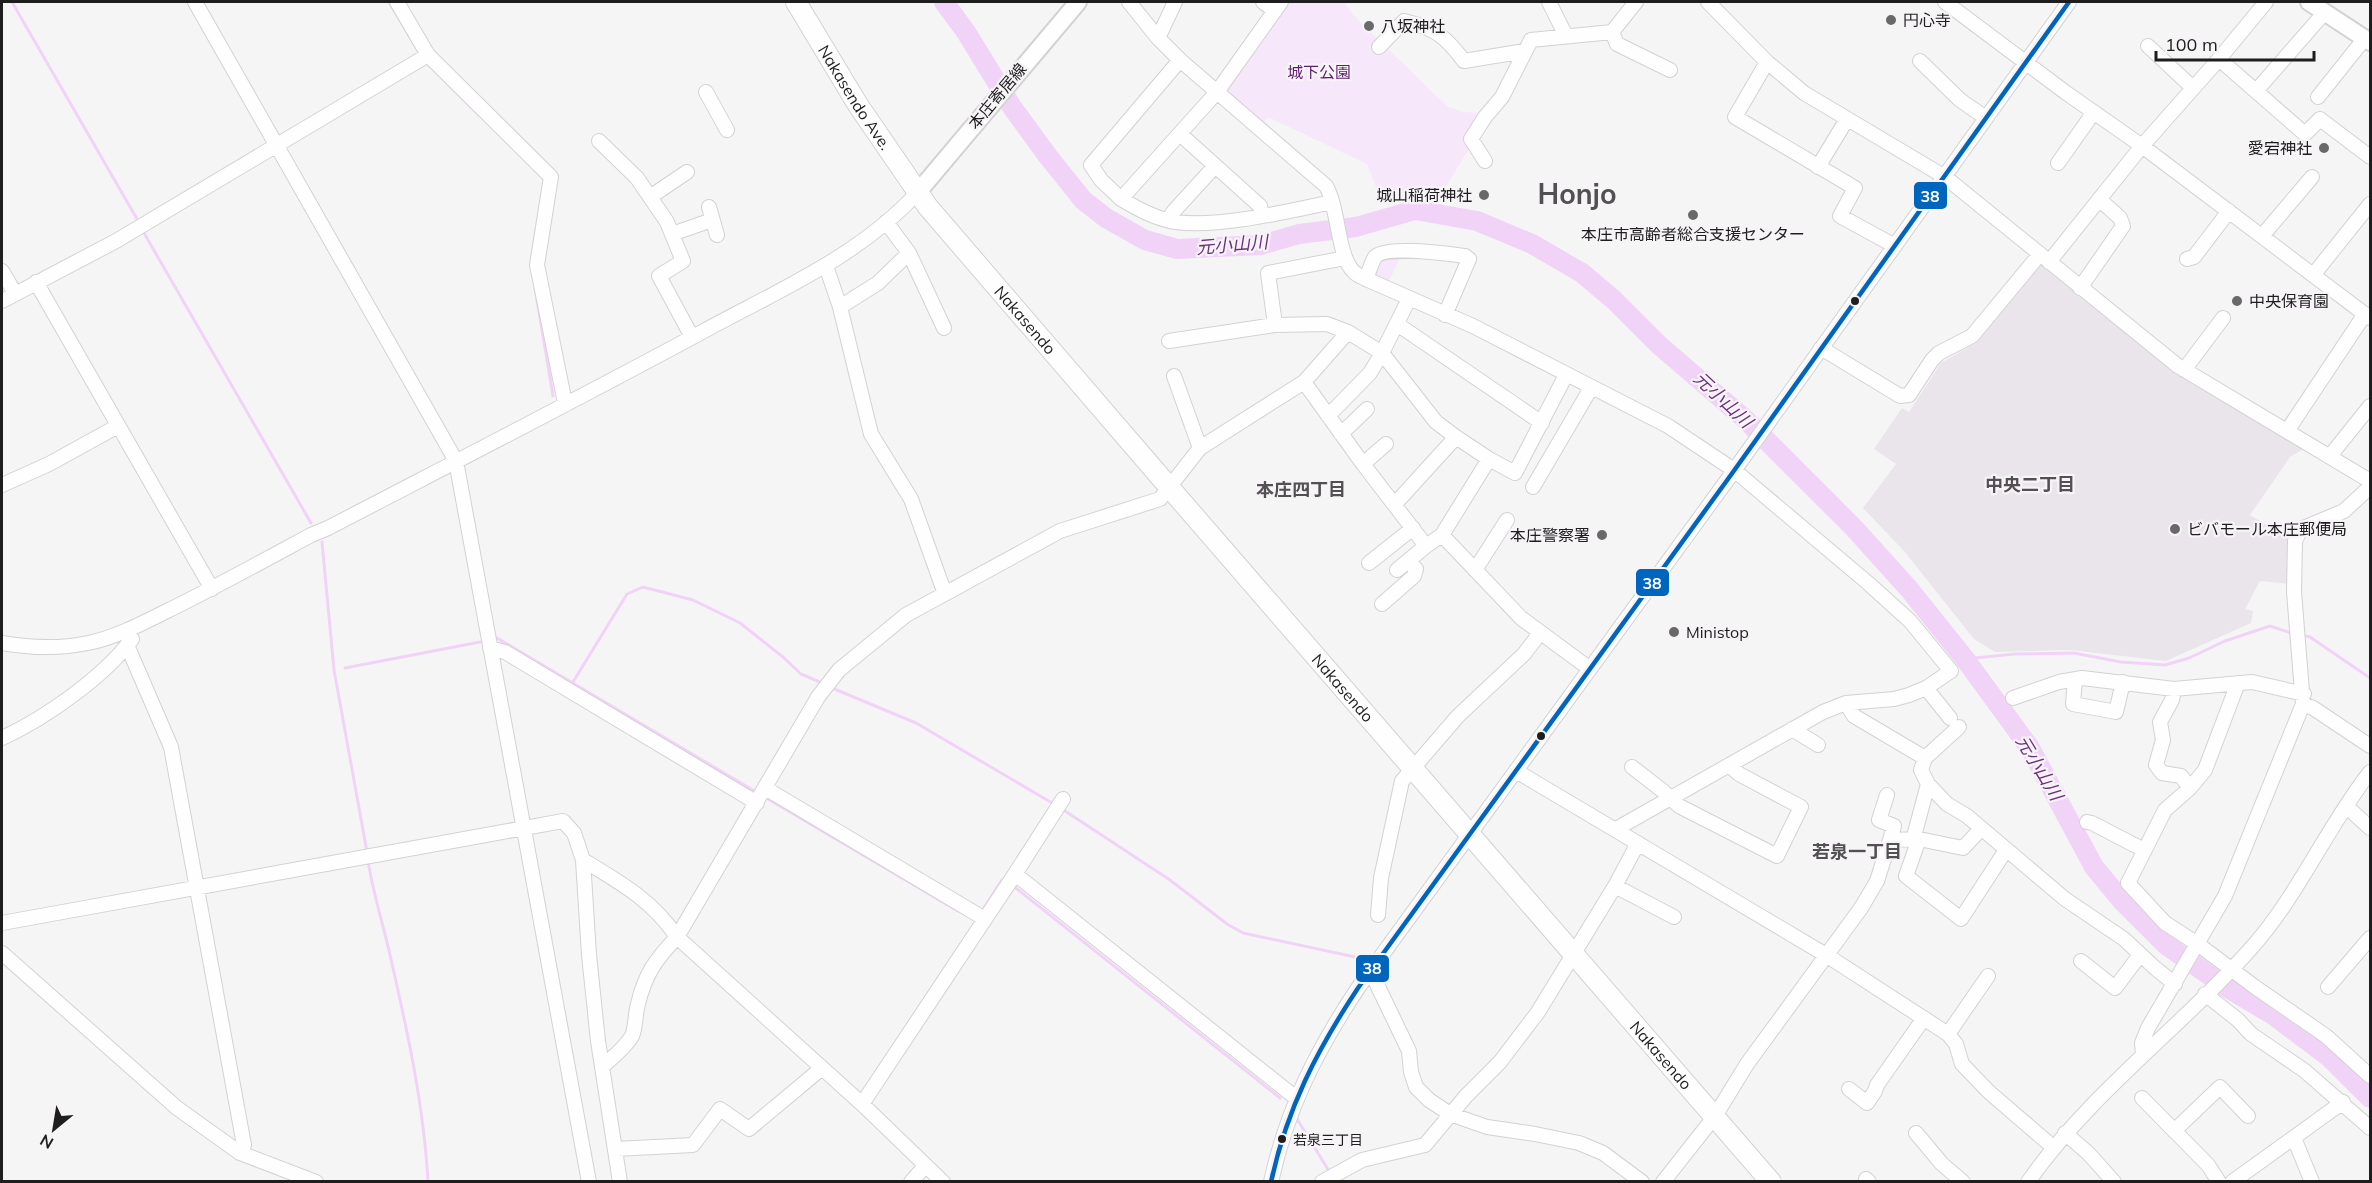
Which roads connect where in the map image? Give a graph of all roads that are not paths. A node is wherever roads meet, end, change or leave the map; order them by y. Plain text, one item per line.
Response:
1 (195, 2) edge
2 (398, 2) edge
3 (796, 2) edge
4 (1078, 2) edge
5 (1128, 2) edge
6 (1175, 2) edge
7 (1263, 2) edge
8 (1549, 2) edge
9 (1636, 2) edge
10 (1708, 2) edge
11 (1945, 2) edge
12 (2069, 2) edge
13 (2266, 2) edge
14 (2309, 2) edge
15 (1278, 6) edge
16 (2325, 12) junction
17 (1612, 32) junction
18 (1566, 36) junction
19 (1158, 38) junction
20 (2368, 40) edge
21 (2148, 46) dead end
22 (1379, 47) dead end
23 (1525, 51) junction
24 (428, 55) junction
25 (2219, 59) junction
26 (1180, 60) junction
27 (1920, 61) dead end
28 (1767, 62) junction
29 (2026, 62) junction
30 (1670, 70) dead end
31 (2193, 88) junction
32 (2256, 91) junction
33 (706, 92) dead end
34 (1217, 92) junction
35 (2318, 97) dead end
36 (2094, 112) junction
37 (1986, 118) junction
38 (1847, 119) junction
39 (727, 130) dead end
40 (1180, 134) junction
41 (599, 141) dead end
42 (278, 146) junction
43 (2142, 146) junction
44 (2370, 157) edge
45 (1485, 160) dead end
46 (2058, 163) dead end
47 (1215, 166) junction
48 (1818, 167) junction
49 (687, 172) dead end
50 (1945, 177) junction
51 (2312, 177) dead end
52 (918, 192) junction
53 (650, 197) junction
54 (1121, 199) junction
55 (2099, 200) junction
56 (2370, 204) edge
57 (1333, 207) junction
58 (2229, 211) junction
59 (1262, 215) junction
60 (1168, 220) junction
61 (886, 222) junction
62 (672, 234) junction
63 (717, 235) dead end
64 (2262, 236) junction
65 (1895, 246) junction
66 (1344, 252) junction
67 (909, 253) junction
68 (2045, 258) junction
69 (2187, 259) dead end
70 (825, 266) junction
71 (2, 271) edge
72 (2314, 274) junction
73 (1366, 279) junction
74 (36, 282) junction
75 (2080, 288) junction
76 (15, 293) junction
77 (1409, 299) junction
78 (2, 301) edge
79 (840, 307) junction
80 (1445, 315) junction
81 (2368, 316) edge
82 (2223, 318) dead end
83 (1397, 324) junction
84 (1275, 325) junction
85 (944, 328) dead end
86 (1348, 332) junction
87 (692, 337) junction
88 (1169, 341) dead end
89 (1821, 348) junction
90 (1382, 352) junction
91 (2184, 370) junction
92 (1566, 375) junction
93 (1174, 376) dead end
94 (1304, 382) junction
95 (1591, 388) junction
96 (565, 403) junction
97 (2370, 406) edge
98 (1366, 409) dead end
99 (1328, 416) junction
100 (1542, 423) junction
101 (118, 426) junction
102 (2287, 431) junction
103 (1341, 434) junction
104 (1456, 437) junction
105 (1386, 444) dead end
106 (1200, 448) junction
107 (2330, 456) junction
108 (1489, 459) junction
109 (456, 461) junction
110 (1363, 464) junction
111 (1734, 470) junction
112 (2370, 481) edge
113 (2, 485) edge
114 (1533, 487) dead end
115 (2370, 487) edge
116 (1169, 488) junction
117 (1395, 504) junction
118 (1507, 520) dead end
119 (1413, 528) junction
120 (1442, 535) junction
121 (1426, 546) junction
122 (1409, 561) junction
123 (1369, 563) dead end
124 (1397, 570) dead end
125 (1475, 570) junction
126 (212, 589) junction
127 (945, 594) junction
128 (1383, 604) dead end
129 (143, 622) junction
130 (1540, 633) junction
131 (2, 643) edge
132 (127, 645) junction
133 (490, 648) junction
134 (1590, 669) junction
135 (2075, 679) junction
136 (2123, 682) junction
137 (2238, 683) junction
138 (1926, 688) junction
139 (2174, 689) junction
140 (2013, 698) dead end
141 (2304, 699) junction
142 (1846, 703) junction
143 (1792, 729) junction
144 (2, 738) edge
145 (1818, 745) dead end
146 (2370, 746) edge
147 (1925, 758) junction
148 (1729, 765) junction
149 (1632, 766) dead end
150 (1414, 769) junction
151 (1516, 771) junction
152 (2370, 772) edge
153 (1928, 784) junction
154 (765, 788) junction
155 (2190, 788) junction
156 (1887, 795) dead end
157 (1063, 799) dead end
158 (1670, 799) junction
159 (757, 803) junction
160 (2346, 806) junction
161 (2087, 822) dead end
162 (2370, 828) edge
163 (1616, 829) junction
164 (1981, 829) junction
165 (523, 830) junction
166 (1470, 835) junction
167 (1916, 839) junction
168 (1890, 840) junction
169 (1638, 843) junction
170 (2006, 850) junction
171 (2144, 850) junction
172 (584, 860) junction
173 (1016, 874) junction
174 (1615, 886) junction
175 (197, 888) junction
176 (1378, 915) dead end
177 (1674, 916) dead end
178 (985, 919) junction
179 (2, 923) edge
180 (677, 937) junction
181 (2370, 938) edge
182 (2198, 946) junction
183 (2, 953) edge
184 (1573, 954) junction
185 (1826, 955) junction
186 (2140, 955) junction
187 (2081, 961) dead end
188 (2230, 970) junction
189 (1371, 972) junction
190 (1988, 976) dead end
191 (2178, 979) junction
192 (2328, 987) dead end
193 (2207, 993) junction
194 (1924, 1018) junction
195 (1948, 1034) junction
196 (2143, 1055) junction
197 (603, 1066) junction
198 (822, 1068) junction
199 (2370, 1076) edge
200 (1849, 1089) dead end
201 (1296, 1098) junction
202 (2142, 1098) dead end
203 (2343, 1102) junction
204 (862, 1104) junction
205 (1450, 1114) junction
206 (1715, 1116) junction
207 (2248, 1116) dead end
208 (2370, 1128) edge
209 (2174, 1131) junction
210 (1916, 1133) dead end
211 (2065, 1133) junction
212 (2294, 1138) junction
213 (2052, 1147) junction
214 (615, 1149) junction
215 (240, 1153) junction
216 (925, 1166) junction
217 (316, 1182) edge
218 (589, 1182) edge
219 (620, 1182) edge
220 (911, 1182) edge
221 (943, 1182) edge
222 (1271, 1182) edge
223 (1322, 1182) edge
224 (1642, 1182) edge
225 (1663, 1182) edge
226 (1771, 1182) edge
227 (1963, 1182) edge
228 (2028, 1182) edge
229 (2114, 1182) edge
230 (2219, 1182) edge
231 (2232, 1182) edge
232 (2312, 1182) edge

1 - 42 street
2 - 24 street
3 - 52 highway, Nakasendo Ave.
4 - 52 main road, 本庄寄居線
5 - 19 street
6 - 19 street
7 - 15 street
8 - 18 street
9 - 17 street
10 - 28 street
11 - 29 street
12 - 29 street
13 - 25 street
14 - 16 main road
15 - 34 street
16 - 20 main road
16 - 32 street
17 - 18 street
17 - 30 street
18 - 23 street
19 - 26 street
20 - 35 street
21 - 31 street
22 - 23 street
23 - 45 street
24 - 42 street
24 - 96 street
25 - 31 street
25 - 32 street
26 - 34 street
26 - 54 street
27 - 37 street
28 - 38 street
28 - 48 street
29 - 36 street
29 - 37 street
31 - 43 street
32 - 44 street
33 - 39 street
34 - 40 street
34 - 57 street
36 - 43 street
36 - 46 street
37 - 50 street
38 - 48 street
38 - 50 street
40 - 47 street
40 - 54 street
41 - 53 street
42 - 74 street
42 - 109 street
43 - 55 street
43 - 58 street
47 - 59 street
47 - 60 street
48 - 65 street
49 - 53 street
50 - 65 street
50 - 68 street
51 - 64 street
52 - 61 street
52 - 116 highway, Nakasendo
53 - 62 street
54 - 60 street
55 - 68 street
55 - 75 street
56 - 72 street
57 - 59 street
57 - 66 street
58 - 64 street
58 - 69 street
59 - 60 street
61 - 67 street
61 - 70 street
62 - 63 street
62 - 87 street
64 - 72 street
65 - 89 street
66 - 73 street
66 - 84 street
67 - 79 street
67 - 85 street
68 - 75 street
68 - 89 street
70 - 79 street
70 - 87 street
71 - 76 street
72 - 81 street
73 - 77 street
73 - 80 street
74 - 76 street
74 - 101 street
75 - 91 street
76 - 78 street
77 - 80 street
77 - 83 street
79 - 127 street
80 - 92 street
81 - 102 street
82 - 91 street
83 - 90 street
83 - 100 street
84 - 86 street
84 - 88 street
86 - 90 street
86 - 94 street
87 - 96 street
89 - 111 street
90 - 99 street
90 - 104 street
91 - 102 street
92 - 95 street
92 - 100 street
93 - 106 street
94 - 99 street
94 - 106 street
95 - 111 street
95 - 114 street
96 - 109 street
97 - 107 street
98 - 103 street
99 - 103 street
100 - 108 street
101 - 113 street
101 - 126 street
102 - 107 street
103 - 110 street
104 - 108 street
104 - 117 street
105 - 110 street
106 - 116 street
107 - 112 street
108 - 120 street
109 - 126 street
109 - 133 street
110 - 117 street
111 - 134 street
111 - 138 street
115 - 141 street
116 - 127 street
116 - 150 highway, Nakasendo
117 - 119 street
118 - 125 street
119 - 121 street
119 - 123 street
120 - 121 street
120 - 125 street
121 - 122 street
122 - 124 street
122 - 128 street
125 - 130 street
126 - 129 street
127 - 154 street
129 - 131 street
129 - 132 street
130 - 134 street
130 - 150 street
132 - 144 street
132 - 175 street
133 - 159 street
133 - 165 street
134 - 151 street
135 - 136 street
135 - 136 street
135 - 140 street
136 - 139 street
137 - 139 street
137 - 141 street
137 - 155 street
138 - 142 street
138 - 147 street
139 - 155 street
141 - 146 street
141 - 182 street
142 - 143 street
142 - 147 street
143 - 145 street
143 - 148 street
147 - 153 street
148 - 158 street
148 - 158 street
149 - 158 street
150 - 166 highway, Nakasendo
150 - 176 street
151 - 163 street
151 - 166 street
152 - 160 street
153 - 164 street
153 - 167 street
154 - 159 street
154 - 178 street
155 - 171 street
156 - 168 street
157 - 173 street
158 - 163 street
159 - 180 street
160 - 162 street
160 - 188 street
161 - 171 street
163 - 169 street
164 - 167 street
164 - 170 street
165 - 172 street
165 - 175 street
165 - 218 street
166 - 184 highway, Nakasendo
166 - 189 street
167 - 168 street
167 - 170 street
168 - 185 street
169 - 174 street
169 - 185 street
170 - 186 street
171 - 182 street
172 - 180 street
172 - 197 street
173 - 178 street
173 - 201 street
174 - 177 street
174 - 184 street
175 - 179 street
175 - 215 street
178 - 204 street
180 - 197 street
180 - 198 street
181 - 192 street
182 - 188 street
182 - 191 street
183 - 215 street
184 - 205 street
184 - 206 highway, Nakasendo
185 - 194 street
185 - 206 street
186 - 187 street
186 - 191 street
188 - 193 street
188 - 199 street
189 - 201 street
189 - 205 street
190 - 195 street
191 - 196 street
193 - 196 street
193 - 203 street
194 - 195 street
194 - 200 street
195 - 213 street
196 - 211 street
197 - 214 street
198 - 204 street
198 - 214 street
201 - 222 street
202 - 209 street
203 - 208 street
203 - 212 street
204 - 216 street
205 - 223 street
205 - 224 street
206 - 225 street
206 - 226 highway, Nakasendo
207 - 209 street
209 - 230 street
210 - 227 street
211 - 213 street
211 - 229 street
212 - 231 street
212 - 232 street
213 - 228 street
214 - 219 street
215 - 217 street
216 - 220 street
216 - 221 street

